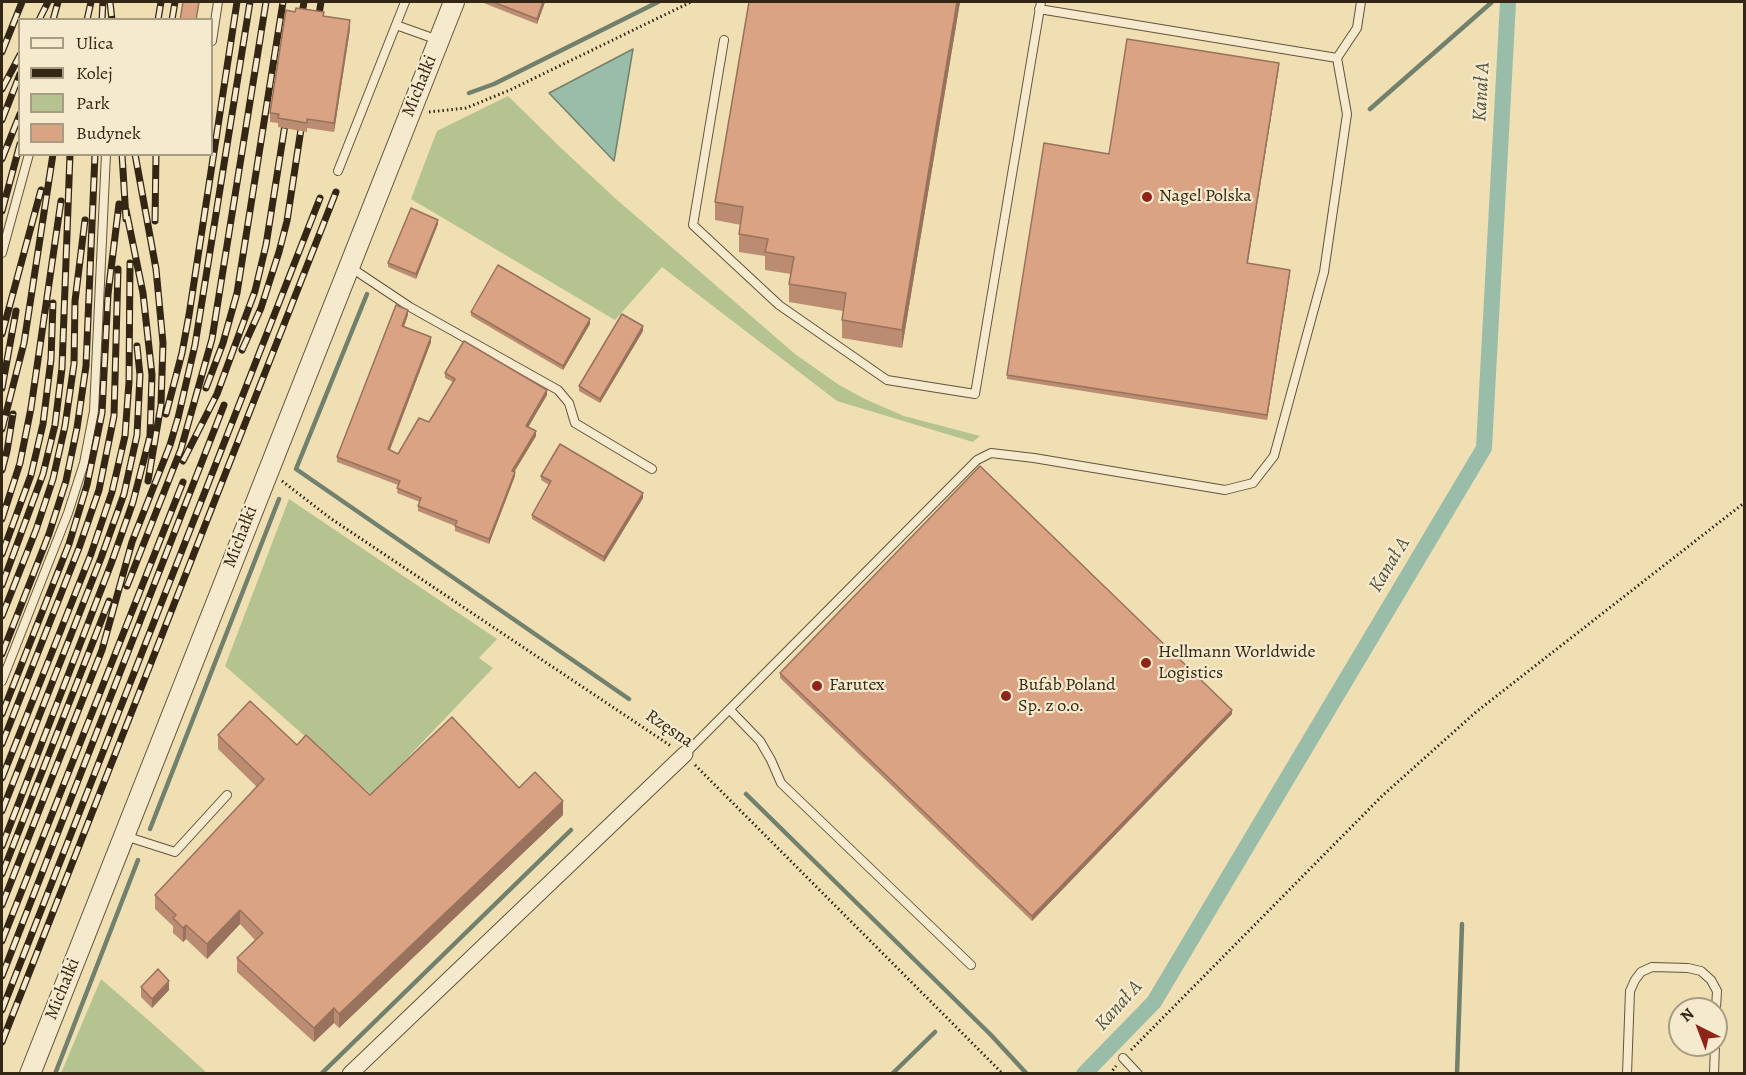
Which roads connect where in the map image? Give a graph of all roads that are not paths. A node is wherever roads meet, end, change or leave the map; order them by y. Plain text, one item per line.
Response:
1 (218, 2) edge
2 (405, 2) edge
3 (453, 2) edge
4 (1361, 2) edge
5 (1040, 5) edge
6 (396, 25) junction
7 (213, 34) edge
8 (438, 40) junction
9 (724, 40) dead end
10 (1337, 58) junction
11 (28, 156) edge
12 (106, 156) edge
13 (338, 171) dead end
14 (2, 253) edge
15 (349, 266) junction
16 (652, 469) dead end
17 (2, 681) edge
18 (730, 710) junction
19 (685, 754) joint
20 (227, 795) dead end
21 (124, 836) junction
22 (971, 965) dead end
23 (1716, 997) edge
24 (1715, 1057) edge
25 (1123, 1058) road end
26 (30, 1074) edge
27 (350, 1074) edge
28 (1138, 1074) edge
29 (1627, 1074) edge
30 (1714, 1074) edge

1 - 7 lane
2 - 6 lane
3 - 8 street, Michałki
4 - 10 lane
5 - 9 lane
5 - 10 lane
6 - 8 lane
6 - 13 lane
8 - 15 street, Michałki
10 - 18 lane
11 - 14 lane
12 - 17 lane
15 - 16 lane
15 - 21 street, Michałki
18 - 19 lane
18 - 22 lane
19 - 27 street
20 - 21 lane
21 - 26 street, Michałki
23 - 29 lane
24 - 30 lane
25 - 28 lane

